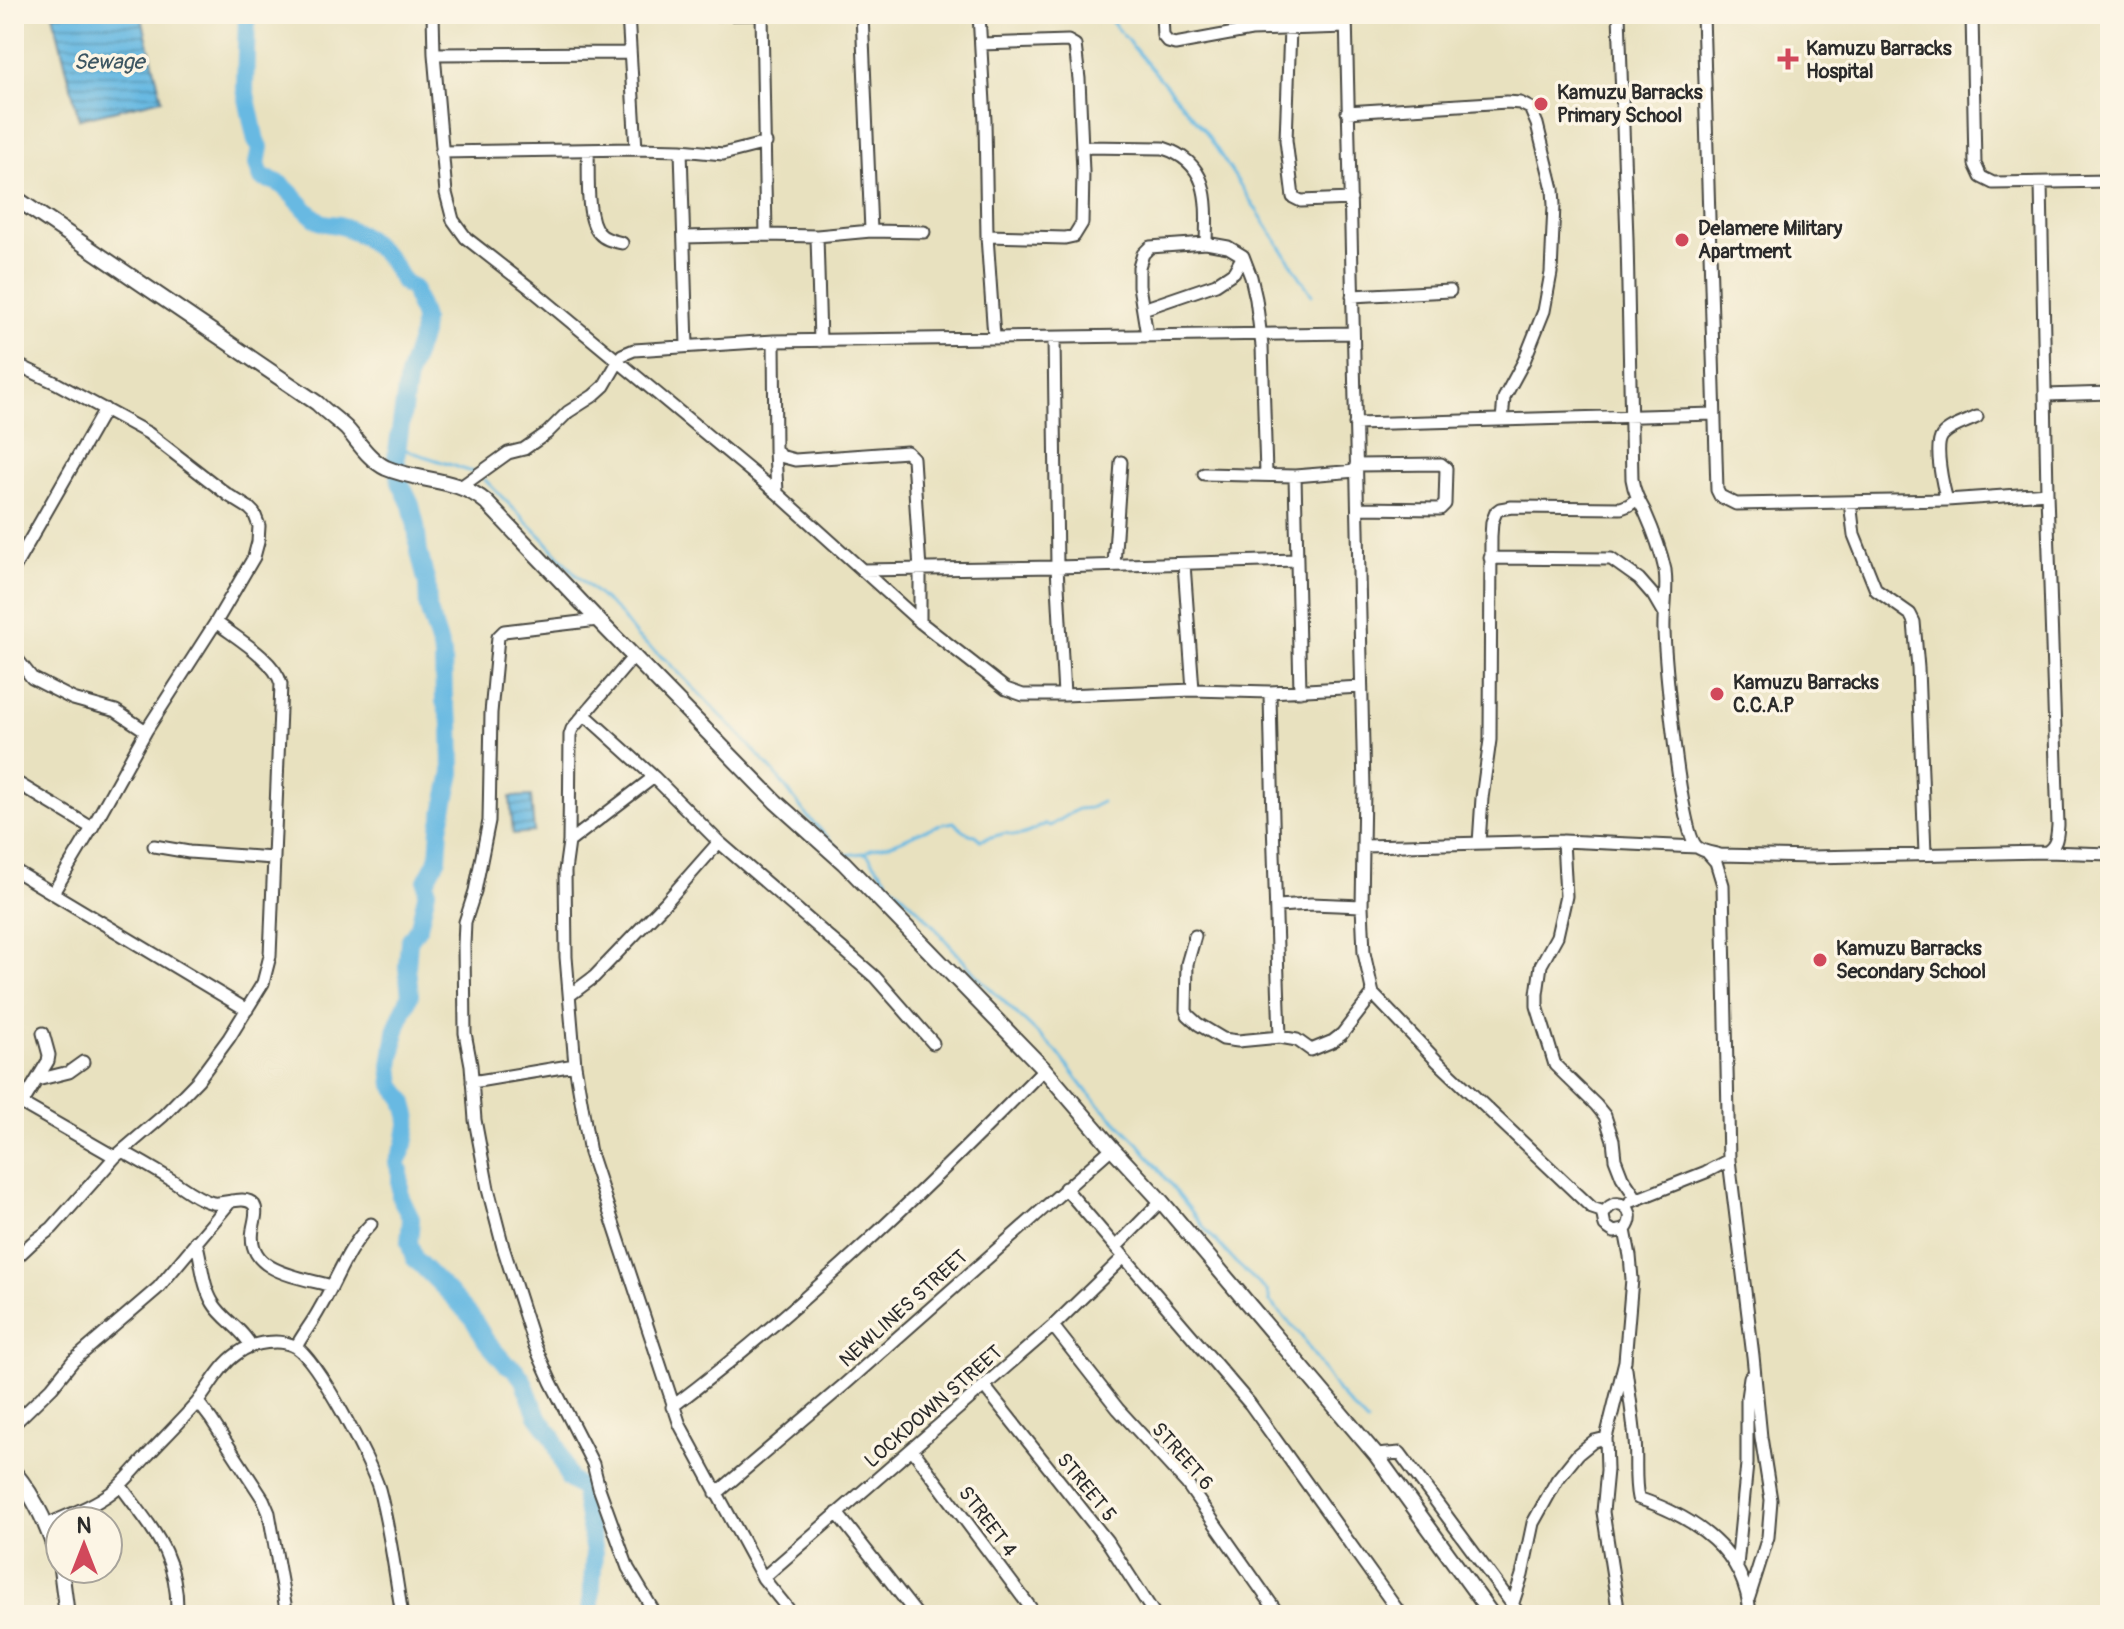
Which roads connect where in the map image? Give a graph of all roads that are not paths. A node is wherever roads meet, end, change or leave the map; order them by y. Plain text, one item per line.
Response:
1 (433, 14) edge
2 (760, 14) edge
3 (862, 14) edge
4 (979, 14) edge
5 (1162, 14) edge
6 (1251, 14) edge
7 (1346, 14) edge
8 (1619, 14) edge
9 (1703, 14) edge
10 (1972, 14) edge
11 (628, 15) edge
12 (1346, 27) junction
13 (1290, 28) junction
14 (1251, 30) junction
15 (981, 44) junction
16 (629, 53) junction
17 (434, 54) junction
18 (1347, 112) junction
19 (766, 143) junction
20 (1083, 147) junction
21 (636, 149) junction
22 (681, 150) junction
23 (588, 151) junction
24 (441, 152) junction
25 (2110, 181) edge
26 (2041, 183) junction
27 (14, 197) edge
28 (1351, 199) junction
29 (871, 231) junction
30 (924, 232) dead end
31 (766, 235) junction
32 (817, 236) junction
33 (987, 236) junction
34 (684, 237) junction
35 (622, 243) dead end
36 (1206, 243) junction
37 (1243, 256) junction
38 (1450, 291) dead end
39 (1352, 296) junction
40 (1143, 309) junction
41 (1353, 333) junction
42 (1147, 335) junction
43 (1260, 335) junction
44 (994, 337) junction
45 (1054, 338) junction
46 (774, 341) junction
47 (820, 341) junction
48 (687, 346) junction
49 (617, 362) junction
50 (14, 363) edge
51 (2110, 393) edge
52 (2046, 395) junction
53 (105, 409) junction
54 (1714, 414) junction
55 (1632, 416) junction
56 (1977, 417) dead end
57 (1502, 420) junction
58 (1355, 424) junction
59 (775, 449) junction
60 (1121, 462) dead end
61 (1356, 468) junction
62 (1204, 474) dead end
63 (1266, 474) junction
64 (1295, 476) junction
65 (462, 486) junction
66 (777, 493) junction
67 (2047, 493) junction
68 (1637, 499) junction
69 (1947, 500) junction
70 (1850, 502) junction
71 (1358, 508) junction
72 (1490, 558) junction
73 (1297, 560) junction
74 (1184, 564) junction
75 (1114, 565) junction
76 (1057, 567) junction
77 (14, 568) edge
78 (862, 570) junction
79 (920, 570) junction
80 (1664, 615) junction
81 (598, 620) junction
82 (216, 622) junction
83 (920, 622) junction
84 (14, 655) edge
85 (634, 656) junction
86 (1361, 687) junction
87 (1193, 690) junction
88 (1300, 691) junction
89 (1270, 692) junction
90 (1064, 695) junction
91 (584, 714) junction
92 (146, 731) junction
93 (654, 777) junction
94 (14, 781) edge
95 (92, 828) junction
96 (1563, 841) junction
97 (569, 842) junction
98 (719, 842) junction
99 (1479, 843) junction
100 (154, 846) dead end
101 (1364, 846) junction
102 (1702, 850) junction
103 (2047, 852) junction
104 (1925, 854) junction
105 (2110, 854) edge
106 (273, 858) junction
107 (14, 870) edge
108 (53, 893) junction
109 (1277, 906) junction
110 (1362, 906) junction
111 (1195, 936) dead end
112 (1373, 994) junction
113 (570, 995) junction
114 (247, 1010) junction
115 (43, 1033) dead end
116 (1280, 1037) junction
117 (933, 1043) dead end
118 (83, 1062) dead end
119 (575, 1065) junction
120 (1044, 1069) junction
121 (37, 1080) junction
122 (472, 1082) junction
123 (18, 1101) edge
124 (1112, 1148) junction
125 (119, 1154) junction
126 (1729, 1160) junction
127 (1065, 1188) junction
128 (1637, 1199) junction
129 (231, 1201) junction
130 (1161, 1201) junction
131 (1623, 1205) junction
132 (1604, 1212) junction
133 (371, 1224) dead end
134 (1625, 1230) junction
135 (196, 1241) junction
136 (1120, 1252) junction
137 (14, 1260) edge
138 (332, 1286) junction
139 (1053, 1326) junction
140 (251, 1346) junction
141 (296, 1347) junction
142 (1753, 1356) junction
143 (1625, 1361) junction
144 (984, 1386) junction
145 (198, 1402) junction
146 (672, 1407) junction
147 (14, 1424) edge
148 (1606, 1438) junction
149 (912, 1449) junction
150 (1376, 1455) junction
151 (14, 1472) edge
152 (120, 1485) junction
153 (716, 1494) junction
154 (91, 1505) edge
155 (837, 1513) junction
156 (44, 1521) edge
157 (1737, 1566) junction
158 (763, 1578) junction
159 (63, 1585) edge
160 (1749, 1597) junction
161 (1510, 1610) edge
162 (1395, 1613) edge
163 (67, 1615) edge
164 (177, 1615) edge
165 (287, 1615) edge
166 (402, 1615) edge
167 (656, 1615) edge
168 (793, 1615) edge
169 (917, 1615) edge
170 (1036, 1615) edge
171 (1155, 1615) edge
172 (1279, 1615) edge
173 (1492, 1615) edge
174 (1520, 1615) edge
175 (1619, 1615) edge
176 (1750, 1615) edge

1 - 17 street
2 - 11 street
2 - 19 street
3 - 29 street
4 - 15 street
5 - 14 street
6 - 14 street
7 - 12 street
8 - 55 street
9 - 54 street
10 - 26 street
11 - 16 street
12 - 13 street
12 - 18 street
13 - 14 street
13 - 28 street
15 - 20 street
15 - 33 street
16 - 17 street
16 - 21 street
17 - 24 street
18 - 28 street
18 - 57 street
19 - 22 street
19 - 31 street
20 - 33 street
20 - 36 street
21 - 22 street
21 - 23 street
22 - 34 street
23 - 24 street
23 - 35 street
24 - 49 street
25 - 26 street
26 - 52 street
27 - 65 street
28 - 39 street
29 - 30 street
29 - 32 street
31 - 32 street
31 - 34 street
32 - 47 street
33 - 44 street
34 - 48 street
36 - 37 street
36 - 40 street
37 - 40 street
37 - 43 street
38 - 39 street
39 - 41 street
40 - 42 street
41 - 43 street
41 - 58 street
42 - 43 street
42 - 45 street
43 - 63 street
44 - 45 street
44 - 47 street
45 - 76 street
46 - 47 street
46 - 48 street
46 - 59 street
48 - 49 street
49 - 65 street
49 - 66 street
50 - 53 street
51 - 52 street
52 - 67 street
53 - 77 street
53 - 82 street
54 - 55 street
54 - 70 street
55 - 57 street
55 - 68 street
56 - 69 street
57 - 58 street
58 - 61 street
59 - 66 street
59 - 79 street
60 - 75 street
61 - 64 street
61 - 71 street
61 - 71 street
62 - 63 street
63 - 64 street
64 - 73 street
65 - 81 street
66 - 78 street
67 - 69 street
67 - 103 street
68 - 72 street
68 - 80 street
69 - 70 street
70 - 104 street
71 - 86 street
72 - 80 street
72 - 99 street
73 - 74 street
73 - 88 street
74 - 75 street
74 - 87 street
75 - 76 street
76 - 79 street
76 - 90 street
78 - 79 street
78 - 83 street
79 - 83 street
80 - 102 street
81 - 85 street
81 - 122 street
82 - 92 street
82 - 106 street
83 - 90 street
84 - 92 street
85 - 91 street
85 - 120 street
86 - 88 street
86 - 101 street
87 - 89 street
87 - 90 street
88 - 89 street
89 - 109 street
91 - 93 street
91 - 97 street
92 - 95 street
93 - 97 street
93 - 98 street
94 - 95 street
95 - 108 street
96 - 99 street
96 - 102 street
96 - 128 street
97 - 113 street
98 - 113 street
98 - 117 street
99 - 101 street
100 - 106 street
101 - 110 street
102 - 104 street
102 - 126 street
103 - 104 street
103 - 105 street
106 - 114 street
107 - 108 street
108 - 114 street
109 - 110 street
109 - 116 street
110 - 112 street
111 - 116 street
112 - 116 street
112 - 132 street
113 - 119 street
114 - 125 street
115 - 121 street
118 - 121 street
119 - 122 street
119 - 146 street
120 - 124 street
120 - 146 street
121 - 123 street
122 - 167 street
123 - 125 street
124 - 127 street, NEWLINES STREET
124 - 130 street
125 - 129 street
125 - 137 street
126 - 128 street
126 - 142 street
127 - 136 street
127 - 153 street, NEWLINES STREET
128 - 131 street
129 - 135 street
129 - 138 street
130 - 136 street, LOCKDOWN STREET
130 - 150 street
131 - 132 street
131 - 134 street
132 - 134 street
133 - 138 street
134 - 143 street
135 - 140 street
135 - 147 street
136 - 139 street, LOCKDOWN STREET
136 - 162 street
138 - 141 street
139 - 144 street, LOCKDOWN STREET
139 - 172 street, STREET 6
140 - 141 street
140 - 145 street
141 - 166 street
142 - 157 street
142 - 160 street
143 - 148 street
143 - 157 street
144 - 149 street, LOCKDOWN STREET
144 - 171 street, STREET 5
145 - 152 street
145 - 165 street
146 - 153 street
148 - 161 street
148 - 175 street
149 - 155 street, LOCKDOWN STREET
149 - 170 street, STREET 4
150 - 161 street
150 - 173 street
151 - 156 street
152 - 154 street
152 - 164 street
153 - 158 street
155 - 158 street, LOCKDOWN STREET
155 - 169 street
157 - 160 street
158 - 168 street
159 - 163 street
160 - 176 street
161 - 174 street

